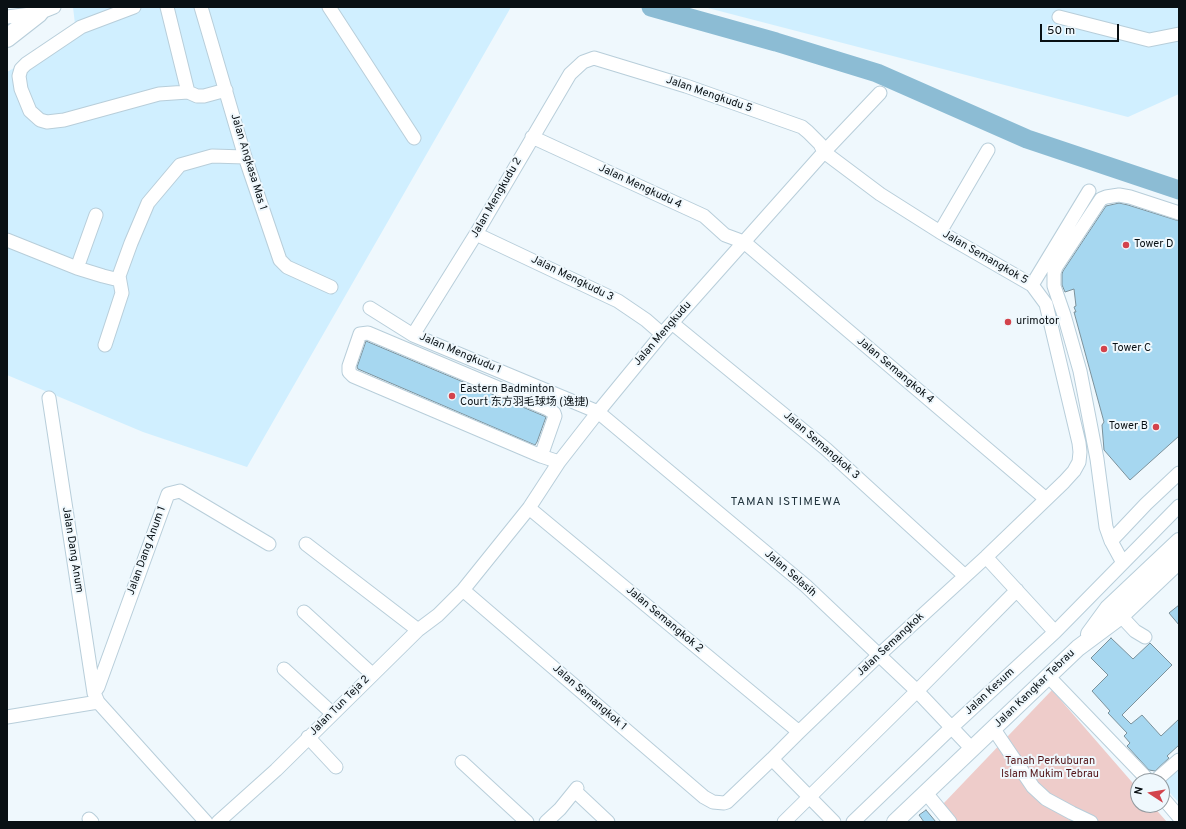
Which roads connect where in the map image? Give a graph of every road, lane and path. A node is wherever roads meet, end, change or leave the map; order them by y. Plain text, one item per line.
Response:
1 (134, 7) edge
2 (167, 7) edge
3 (201, 7) edge
4 (329, 7) edge
5 (47, 10) edge
6 (7, 17) edge
7 (1059, 18) dead end
8 (1179, 34) edge
9 (7, 38) edge
10 (583, 62) joint
11 (226, 90) junction
12 (188, 92) junction
13 (880, 93) dead end
14 (532, 137) junction
15 (414, 138) dead end
16 (988, 150) dead end
17 (824, 152) junction
18 (245, 156) junction
19 (1089, 191) dead end
20 (1179, 213) edge
21 (96, 215) dead end
22 (940, 232) junction
23 (476, 234) junction
24 (7, 240) edge
25 (744, 242) junction
26 (77, 268) junction
27 (119, 276) junction
28 (1032, 285) junction
29 (330, 288) dead end
30 (370, 308) dead end
31 (672, 323) junction
32 (662, 334) junction
33 (413, 335) junction
34 (105, 346) dead end
35 (49, 398) dead end
36 (598, 412) junction
37 (542, 456) junction
38 (559, 462) junction
39 (1179, 473) edge
40 (1064, 482) joint
41 (1046, 499) junction
42 (1179, 506) edge
43 (529, 508) junction
44 (1111, 541) junction
45 (1179, 541) edge
46 (269, 544) dead end
47 (306, 544) dead end
48 (986, 557) junction
49 (1179, 561) edge
50 (1123, 563) junction
51 (965, 576) junction
52 (1111, 576) junction
53 (463, 590) junction
54 (1017, 590) junction
55 (1127, 590) junction
56 (304, 612) dead end
57 (1121, 616) junction
58 (418, 630) junction
59 (1055, 632) junction
60 (1145, 637) dead end
61 (1078, 648) junction
62 (879, 655) junction
63 (284, 669) dead end
64 (372, 674) junction
65 (1048, 676) junction
66 (917, 691) junction
67 (96, 698) junction
68 (332, 713) junction
69 (7, 717) edge
70 (952, 727) junction
71 (993, 728) junction
72 (799, 732) junction
73 (308, 737) junction
74 (972, 749) junction
75 (772, 759) junction
76 (1179, 760) edge
77 (462, 762) dead end
78 (336, 767) dead end
79 (1141, 773) edge
80 (1165, 773) edge
81 (926, 793) junction
82 (809, 797) junction
83 (717, 803) joint
84 (1170, 806) edge
85 (1179, 817) edge
86 (206, 822) edge
87 (218, 822) edge
88 (528, 822) edge
89 (546, 822) edge
90 (608, 822) edge
91 (784, 822) edge
92 (834, 822) edge
93 (853, 822) edge
94 (895, 822) edge
95 (950, 822) edge
96 (1091, 822) edge

1 - 12 street
2 - 12 street
3 - 11 street, Jalan Angkasa Mas 1
4 - 15 street
5 - 6 street
5 - 9 highway
7 - 8 street
10 - 14 street, Jalan Mengkudu 2
10 - 17 street, Jalan Mengkudu 5
11 - 12 street
11 - 18 street, Jalan Angkasa Mas 1
13 - 17 street, Jalan Mengkudu
14 - 23 street, Jalan Mengkudu 2
14 - 25 street, Jalan Mengkudu 4
16 - 22 street
17 - 22 street, Jalan Semangkok 5
17 - 25 street, Jalan Mengkudu
18 - 27 street
18 - 29 street, Jalan Angkasa Mas 1
19 - 28 street
20 - 44 street
21 - 26 street
22 - 28 street, Jalan Semangkok 5
23 - 32 street, Jalan Mengkudu 3
23 - 33 street, Jalan Mengkudu 2
24 - 26 street
25 - 31 street, Jalan Mengkudu
25 - 41 street, Jalan Semangkok 4
26 - 27 street
27 - 34 street
28 - 40 street, Jalan Semangkok 5
30 - 33 street, Jalan Mengkudu 1
31 - 32 street, Jalan Mengkudu
31 - 51 street, Jalan Semangkok 3
32 - 36 street, Jalan Mengkudu
33 - 36 street, Jalan Mengkudu 1
35 - 67 street, Jalan Dang Anum
36 - 38 street, Jalan Mengkudu
36 - 62 street, Jalan Selasih
37 - 37 street
37 - 38 street
38 - 43 street, Jalan Mengkudu
39 - 44 street
40 - 41 street, Jalan Semangkok
41 - 48 street, Jalan Semangkok
42 - 50 street, Jalan Kesum
43 - 53 street, Jalan Mengkudu
43 - 72 street, Jalan Semangkok 2
44 - 50 street
45 - 55 main road
46 - 67 street, Jalan Dang Anum 1
47 - 58 street
48 - 51 street, Jalan Semangkok
48 - 54 street
49 - 57 main road, Jalan Kangkar Tebrau
50 - 52 street, Jalan Kesum
51 - 62 street, Jalan Semangkok
52 - 55 street
52 - 59 street, Jalan Kesum
53 - 58 street, Jalan Tun Teja 2
53 - 83 street, Jalan Semangkok 1
54 - 59 street
54 - 66 street
55 - 61 main road
56 - 64 street
57 - 60 street
57 - 61 main road, Jalan Kangkar Tebrau
58 - 64 street, Jalan Tun Teja 2
59 - 70 street, Jalan Kesum
61 - 65 main road, Jalan Kangkar Tebrau
62 - 66 street, Jalan Selasih
62 - 72 street, Jalan Semangkok
63 - 68 street
64 - 68 street, Jalan Tun Teja 2
65 - 71 main road, Jalan Kangkar Tebrau
65 - 79 street
66 - 70 street, Jalan Selasih
66 - 82 street
67 - 69 street
67 - 86 street
68 - 73 street, Jalan Tun Teja 2
70 - 74 street, Jalan Selasih
70 - 93 street, Jalan Kesum
71 - 74 main road, Jalan Kangkar Tebrau
71 - 96 street
72 - 75 street, Jalan Semangkok
73 - 78 street
73 - 87 street, Jalan Tun Teja 2
74 - 81 main road, Jalan Kangkar Tebrau
75 - 82 street
75 - 83 street, Jalan Semangkok
76 - 80 street
77 - 88 street
81 - 94 main road, Jalan Kangkar Tebrau
81 - 95 street
82 - 91 street
82 - 92 street
84 - 85 street
89 - 90 street

